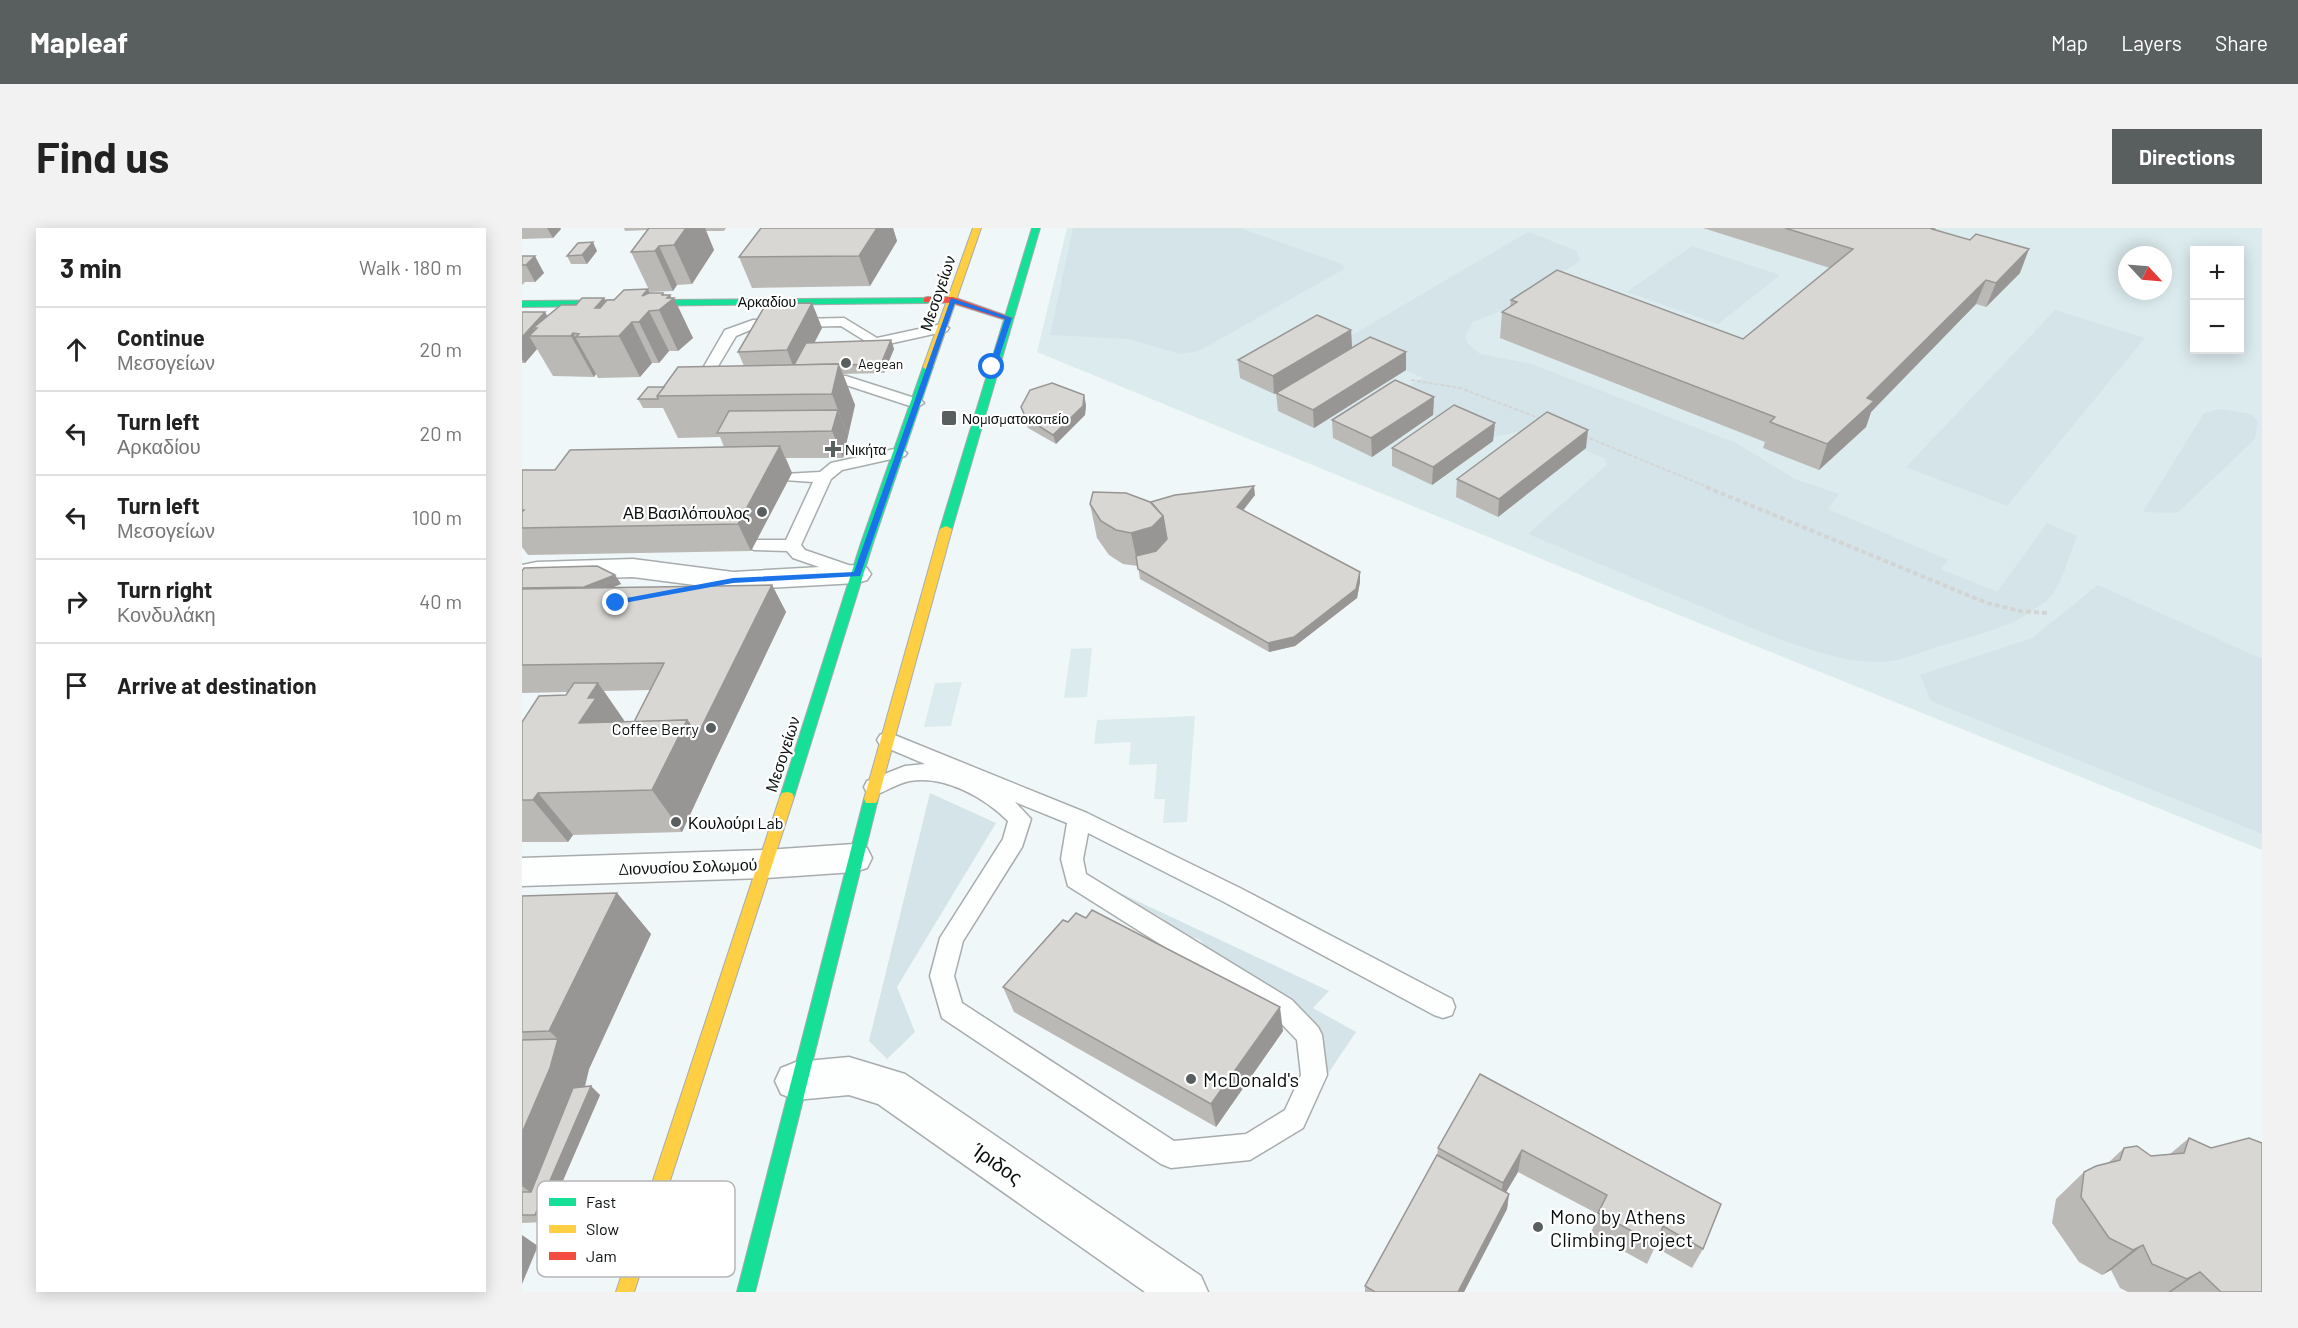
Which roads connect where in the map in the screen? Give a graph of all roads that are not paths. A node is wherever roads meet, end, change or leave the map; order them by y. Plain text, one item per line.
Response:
1 (977, 228) edge
2 (1036, 228) edge
3 (522, 304) edge
4 (951, 306) junction
5 (522, 315) edge
6 (1008, 318) junction
7 (942, 328) junction
8 (799, 380) edge
9 (740, 381) edge
10 (916, 403) junction
11 (898, 453) junction
12 (790, 477) dead end
13 (824, 477) junction
14 (754, 545) dead end
15 (792, 546) junction
16 (522, 574) edge
17 (857, 574) junction
18 (733, 581) junction
19 (651, 597) edge
20 (887, 740) junction
21 (875, 787) junction
22 (1079, 819) junction
23 (854, 858) junction
24 (766, 864) junction
25 (522, 872) edge
26 (1443, 1007) dead end
27 (796, 1081) junction
28 (662, 1181) edge
29 (630, 1277) edge
30 (625, 1292) edge
31 (746, 1292) edge
32 (1185, 1292) edge

1 - 4 main road, Μεσογείων
2 - 6 main road
3 - 4 main road, Αρκαδίου
4 - 5 main road, Αρκαδίου
4 - 6 main road, Αρκαδίου
4 - 7 main road, Μεσογείων
6 - 20 main road
7 - 9 lane
7 - 10 main road, Μεσογείων
8 - 10 lane
10 - 11 main road, Μεσογείων
11 - 13 lane
11 - 17 main road, Μεσογείων
12 - 13 lane
13 - 15 lane
14 - 15 lane
15 - 17 lane
16 - 18 street
17 - 18 street
17 - 24 main road, Μεσογείων
18 - 19 street
20 - 21 main road
20 - 22 lane
21 - 22 lane
21 - 23 main road
22 - 26 lane
23 - 24 street, Διονυσίου Σολωμού
23 - 27 main road
24 - 25 street, Διονυσίου Σολωμού
24 - 28 main road, Μεσογείων
27 - 31 main road
27 - 32 street, Ίριδος
29 - 30 main road, Μεσογείων

